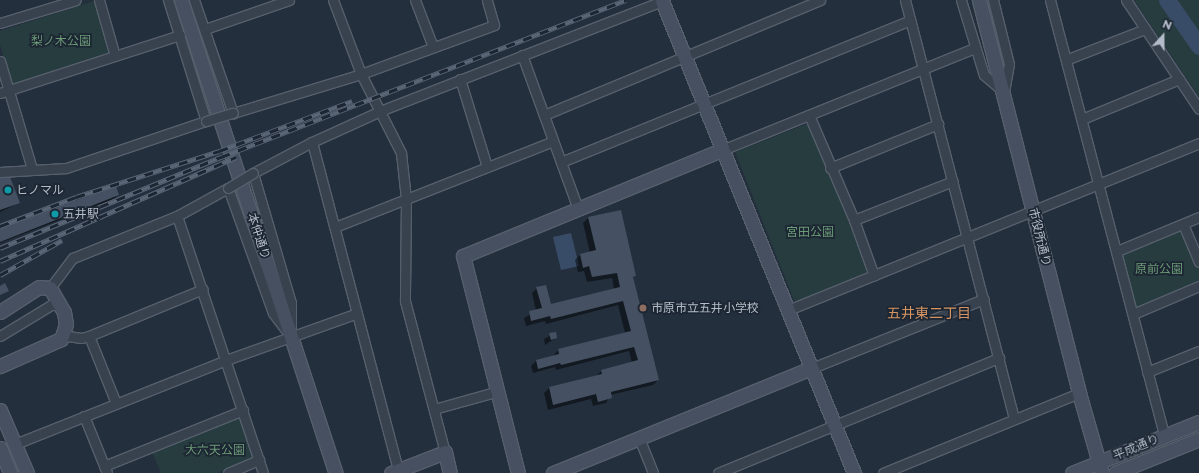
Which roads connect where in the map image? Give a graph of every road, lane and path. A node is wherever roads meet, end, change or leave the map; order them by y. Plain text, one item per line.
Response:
1 (76, 0) edge
2 (99, 0) edge
3 (168, 0) edge
4 (181, 0) edge
5 (194, 0) edge
6 (289, 0) edge
7 (333, 0) edge
8 (415, 0) edge
9 (487, 0) edge
10 (663, 0) edge
11 (820, 0) edge
12 (905, 0) edge
13 (962, 0) edge
14 (979, 0) edge
15 (992, 0) edge
16 (1050, 0) edge
17 (1126, 0) edge
18 (910, 20) junction
19 (0, 23) edge
20 (205, 29) junction
21 (1145, 29) junction
22 (180, 35) junction
23 (434, 47) junction
24 (975, 48) junction
25 (115, 56) junction
26 (522, 56) junction
27 (684, 56) junction
28 (1068, 59) junction
29 (0, 61) edge
30 (923, 69) junction
31 (361, 74) junction
32 (460, 79) junction
33 (1179, 79) junction
34 (4, 91) edge
35 (1004, 92) junction
36 (704, 103) junction
37 (1199, 108) edge
38 (380, 111) junction
39 (233, 113) junction
40 (544, 115) junction
41 (809, 115) junction
42 (1082, 119) junction
43 (206, 121) junction
44 (938, 124) junction
45 (553, 141) junction
46 (312, 142) junction
47 (1199, 143) edge
48 (722, 150) junction
49 (561, 162) junction
50 (487, 167) junction
51 (830, 168) junction
52 (32, 169) junction
53 (0, 172) edge
54 (253, 173) junction
55 (953, 181) junction
56 (1099, 184) junction
57 (228, 188) junction
58 (406, 199) junction
59 (578, 209) junction
60 (1033, 211) junction
61 (177, 216) junction
62 (1199, 217) edge
63 (854, 220) junction
64 (1182, 224) junction
65 (335, 227) junction
66 (968, 238) junction
67 (1117, 251) junction
68 (1199, 262) edge
69 (874, 276) junction
70 (1199, 286) edge
71 (50, 288) junction
72 (203, 289) junction
73 (984, 299) junction
74 (60, 305) junction
75 (788, 310) junction
76 (0, 312) edge
77 (357, 313) junction
78 (1133, 314) junction
79 (66, 324) junction
80 (0, 336) edge
81 (89, 336) junction
82 (291, 336) junction
83 (61, 339) junction
84 (1199, 351) edge
85 (999, 358) junction
86 (226, 360) junction
87 (0, 366) edge
88 (812, 368) junction
89 (1147, 372) junction
90 (496, 392) junction
91 (1079, 394) junction
92 (116, 403) junction
93 (434, 409) junction
94 (0, 410) edge
95 (243, 410) junction
96 (84, 416) junction
97 (1014, 419) junction
98 (1199, 422) edge
99 (834, 426) junction
100 (1164, 436) junction
101 (639, 438) junction
102 (1199, 439) edge
103 (15, 444) junction
104 (0, 448) edge
105 (445, 452) junction
106 (259, 460) junction
107 (1100, 468) edge
108 (106, 469) edge
109 (396, 472) edge
110 (10, 473) edge
111 (27, 473) edge
112 (228, 473) edge
113 (263, 473) edge
114 (336, 473) edge
115 (450, 473) edge
116 (518, 473) edge
117 (553, 473) edge
118 (653, 473) edge
119 (718, 473) edge
120 (854, 473) edge
121 (883, 473) edge
122 (1072, 473) edge
123 (1115, 473) edge

1 - 19 street
2 - 25 street
3 - 22 street
4 - 82 street, 本仲通り
5 - 20 street
6 - 20 street
7 - 31 street
8 - 23 street
9 - 23 street
10 - 26 street
10 - 27 street
11 - 27 street
12 - 18 street
13 - 24 street
14 - 35 street, 市役所通り
15 - 35 street
16 - 28 street
17 - 21 street
18 - 30 street
18 - 36 street
20 - 39 street
21 - 28 street
21 - 33 street
22 - 25 street
22 - 43 street
23 - 31 street
24 - 30 street
24 - 35 street
25 - 34 street
26 - 32 street
26 - 40 street
27 - 36 street
27 - 40 street
28 - 42 street
29 - 34 street
30 - 41 street
30 - 44 street
31 - 38 street
31 - 39 street
32 - 38 street
32 - 50 street
33 - 37 street
33 - 42 street
34 - 52 street
35 - 60 street, 市役所通り
36 - 48 street
36 - 49 street
38 - 46 street
38 - 58 street
39 - 43 street, bridge
40 - 45 street
41 - 48 street
41 - 51 street
42 - 56 street
43 - 52 street
44 - 51 street
44 - 55 street
45 - 49 street
45 - 50 street
46 - 54 street
46 - 65 street
47 - 56 street
48 - 59 street
48 - 75 street
49 - 59 street
50 - 58 street
51 - 63 street
52 - 53 street
54 - 57 street, bridge
54 - 82 street
55 - 63 street
55 - 66 street
56 - 60 street
56 - 67 street
57 - 61 street
57 - 82 street
58 - 65 street
58 - 93 street
59 - 90 street
60 - 66 street
60 - 91 street, 市役所通り
61 - 71 street
61 - 72 street
62 - 64 street
63 - 69 street
64 - 67 street
64 - 68 street
65 - 77 street
66 - 69 street
66 - 73 street
67 - 78 street
69 - 75 street
70 - 78 street
71 - 74 street
71 - 76 street
72 - 81 street
72 - 86 street
73 - 85 street
73 - 88 street
74 - 79 street
74 - 80 street
75 - 88 street
77 - 82 street
77 - 109 street
78 - 89 street
79 - 81 street
79 - 83 street
81 - 83 street
81 - 92 street
82 - 86 street
82 - 114 street, 本仲通り
83 - 87 street
84 - 89 street
85 - 97 street
85 - 99 street
86 - 92 street
86 - 95 street
88 - 99 street
88 - 101 street
89 - 100 street
90 - 93 street
90 - 116 street
91 - 97 street
91 - 107 street, 市役所通り
92 - 96 street
93 - 105 street
94 - 103 street
95 - 106 street
95 - 108 street
96 - 103 street
96 - 108 street
97 - 121 street
98 - 100 street, 平成通り
99 - 119 street
99 - 120 street
100 - 107 street, 平成通り
101 - 117 street
101 - 118 street
102 - 123 street, 平成通り
103 - 111 street
104 - 110 street
105 - 109 street
105 - 115 street
106 - 112 street
106 - 113 street
107 - 122 street, 平成通り

